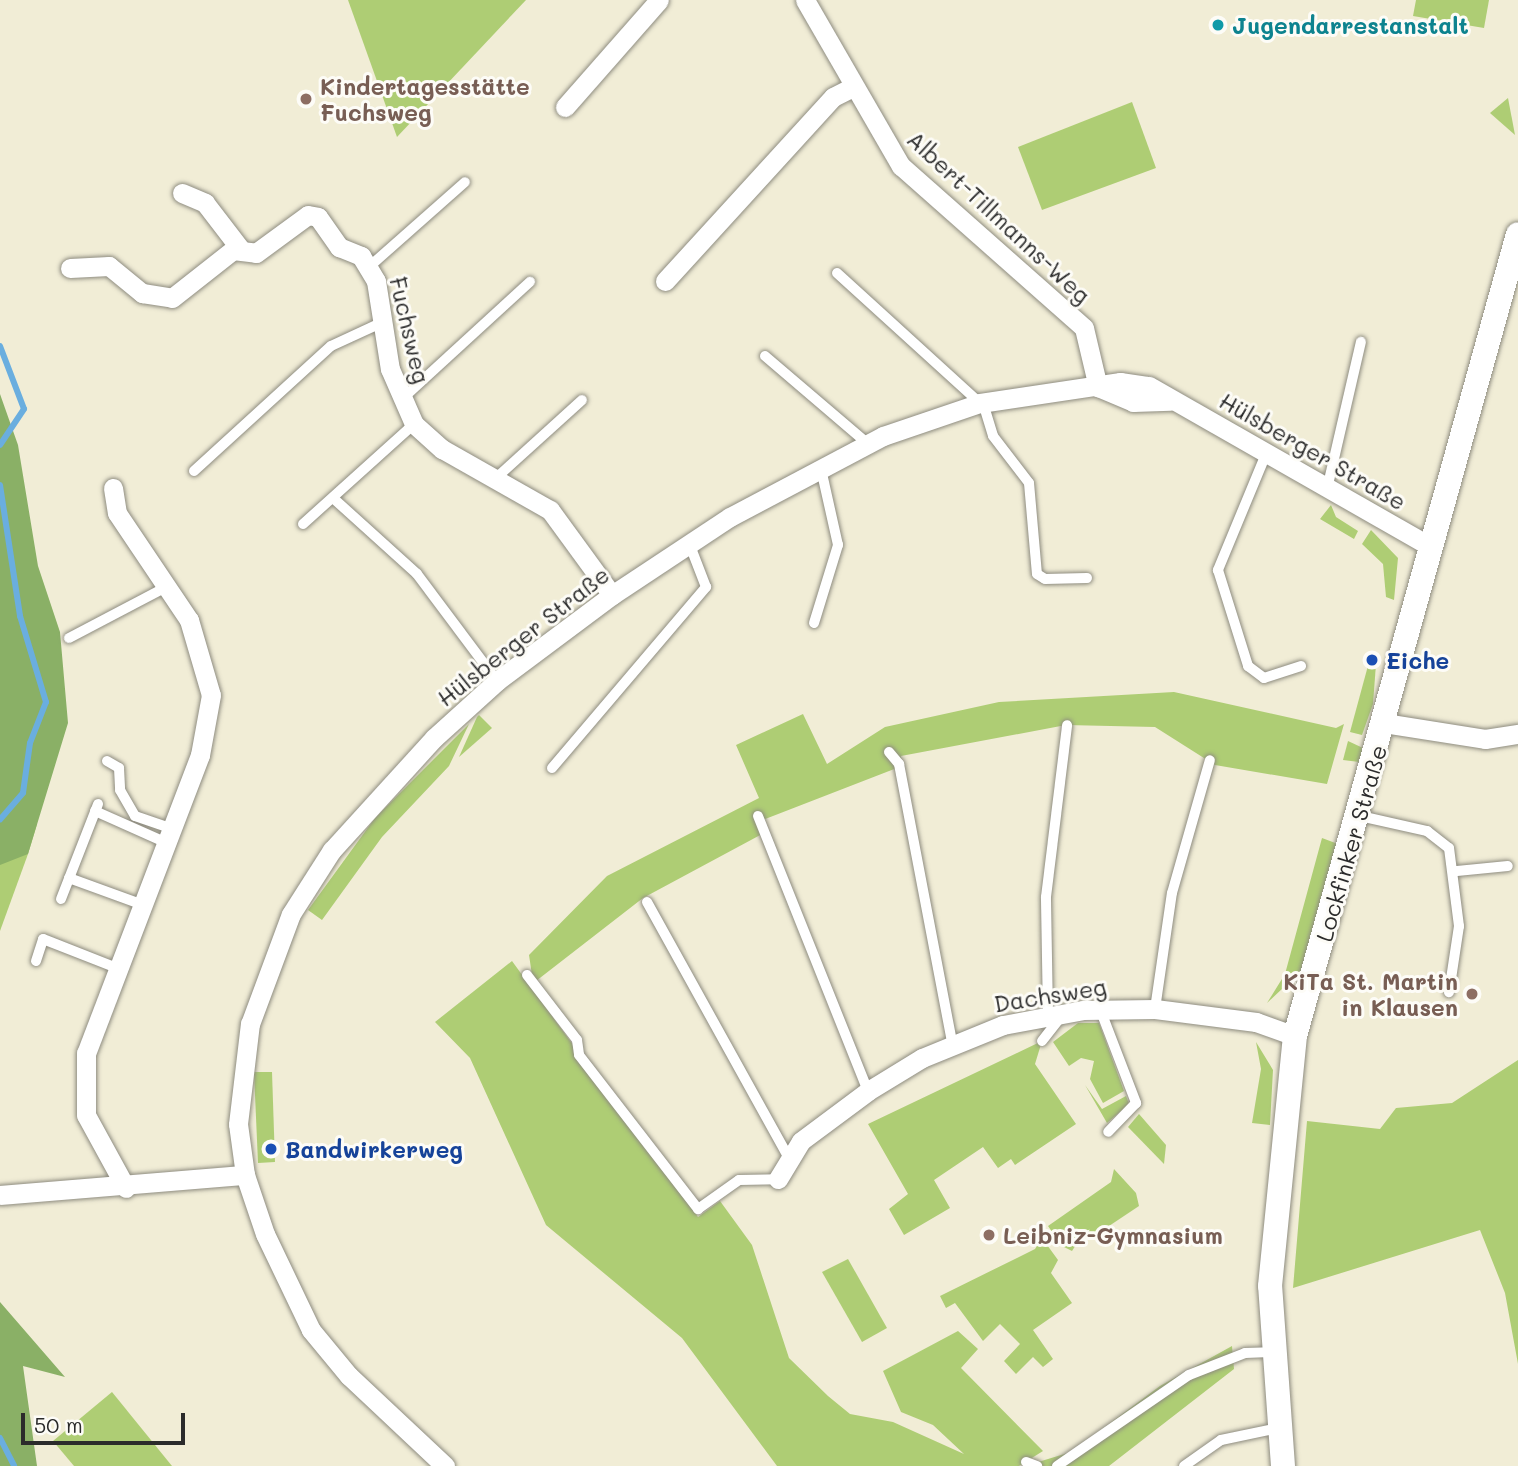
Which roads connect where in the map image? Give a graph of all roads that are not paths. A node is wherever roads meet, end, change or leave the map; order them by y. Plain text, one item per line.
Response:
1 (659, 0) edge
2 (805, 0) edge
3 (850, 88) junction
4 (565, 107) dead end
5 (465, 182) dead end
6 (182, 193) dead end
7 (1518, 233) edge
8 (241, 250) junction
9 (369, 267) junction
10 (70, 268) dead end
11 (837, 273) dead end
12 (665, 281) dead end
13 (530, 282) dead end
14 (383, 322) junction
15 (1362, 342) dead end
16 (765, 356) dead end
17 (1098, 387) junction
18 (401, 400) junction
19 (582, 400) dead end
20 (981, 403) junction
21 (414, 424) junction
22 (868, 444) junction
23 (1266, 454) junction
24 (821, 467) junction
25 (194, 471) dead end
26 (496, 478) junction
27 (113, 488) dead end
28 (1327, 490) junction
29 (333, 498) junction
30 (303, 524) dead end
31 (689, 543) junction
32 (1429, 546) junction
33 (1087, 578) dead end
34 (168, 586) junction
35 (612, 595) junction
36 (814, 623) dead end
37 (69, 638) dead end
38 (1301, 666) dead end
39 (497, 681) junction
40 (1384, 723) junction
41 (1067, 725) dead end
42 (1518, 734) edge
43 (889, 752) dead end
44 (1210, 760) dead end
45 (107, 761) dead end
46 (552, 768) dead end
47 (758, 816) dead end
48 (1360, 816) junction
49 (170, 836) junction
50 (1508, 866) dead end
51 (1457, 870) junction
52 (69, 878) junction
53 (61, 899) dead end
54 (647, 902) dead end
55 (143, 905) junction
56 (36, 961) dead end
57 (117, 968) junction
58 (527, 975) dead end
59 (1449, 992) dead end
60 (1100, 1009) junction
61 (1155, 1009) junction
62 (1056, 1014) junction
63 (1295, 1036) junction
64 (1042, 1041) dead end
65 (952, 1043) junction
66 (868, 1091) junction
67 (1108, 1132) dead end
68 (788, 1156) junction
69 (245, 1175) junction
70 (778, 1179) joint
71 (126, 1188) junction
72 (0, 1195) edge
73 (1270, 1352) junction
74 (1278, 1428) junction
75 (445, 1466) edge
76 (1057, 1466) edge
77 (1184, 1466) edge
78 (1283, 1466) edge

1 - 4 street
2 - 3 street, Albert-Tillmanns-Weg
3 - 12 street
3 - 17 street, Albert-Tillmanns-Weg
5 - 9 lane
6 - 8 street
7 - 32 street, Lockfinker Straße
8 - 9 street, Fuchsweg
8 - 10 street, Fuchsweg
9 - 14 street, Fuchsweg
11 - 20 lane
13 - 18 lane
14 - 18 street, Fuchsweg
14 - 25 lane
15 - 28 lane
16 - 22 lane
17 - 20 street, Hülsberger Straße
17 - 23 street, Hülsberger Straße
18 - 21 street, Fuchsweg
19 - 26 lane
20 - 22 street, Hülsberger Straße
20 - 33 lane
21 - 26 street, Fuchsweg
21 - 29 lane
22 - 24 street, Hülsberger Straße
23 - 28 street, Hülsberger Straße
23 - 38 lane
24 - 31 street, Hülsberger Straße
24 - 36 lane
26 - 35 street, Fuchsweg
27 - 34 street
28 - 32 street, Hülsberger Straße
29 - 30 lane
29 - 39 lane
31 - 35 street, Hülsberger Straße
31 - 46 lane
32 - 40 street, Lockfinker Straße
34 - 37 lane
34 - 49 street
35 - 39 street, Hülsberger Straße
39 - 69 street, Hülsberger Straße
40 - 42 street
40 - 48 street, Lockfinker Straße
41 - 62 lane
43 - 65 lane
44 - 61 lane
45 - 49 lane
47 - 66 lane
48 - 51 lane
48 - 63 street, Lockfinker Straße
49 - 52 lane
49 - 55 street
50 - 51 lane
51 - 59 lane
52 - 53 lane
52 - 55 lane
54 - 68 lane
55 - 57 street
56 - 57 lane
57 - 71 street
58 - 70 lane
60 - 61 street, Dachsweg
60 - 62 street, Dachsweg
60 - 67 lane
61 - 63 street, Dachsweg
62 - 64 lane
62 - 65 street, Dachsweg
63 - 73 street, Lockfinker Straße
65 - 66 street, Dachsweg
66 - 68 street, Dachsweg
68 - 70 street, Dachsweg
69 - 71 street
69 - 75 street, Hülsberger Straße
71 - 72 street
73 - 74 street, Lockfinker Straße
73 - 76 lane
74 - 77 lane
74 - 78 street, Lockfinker Straße

